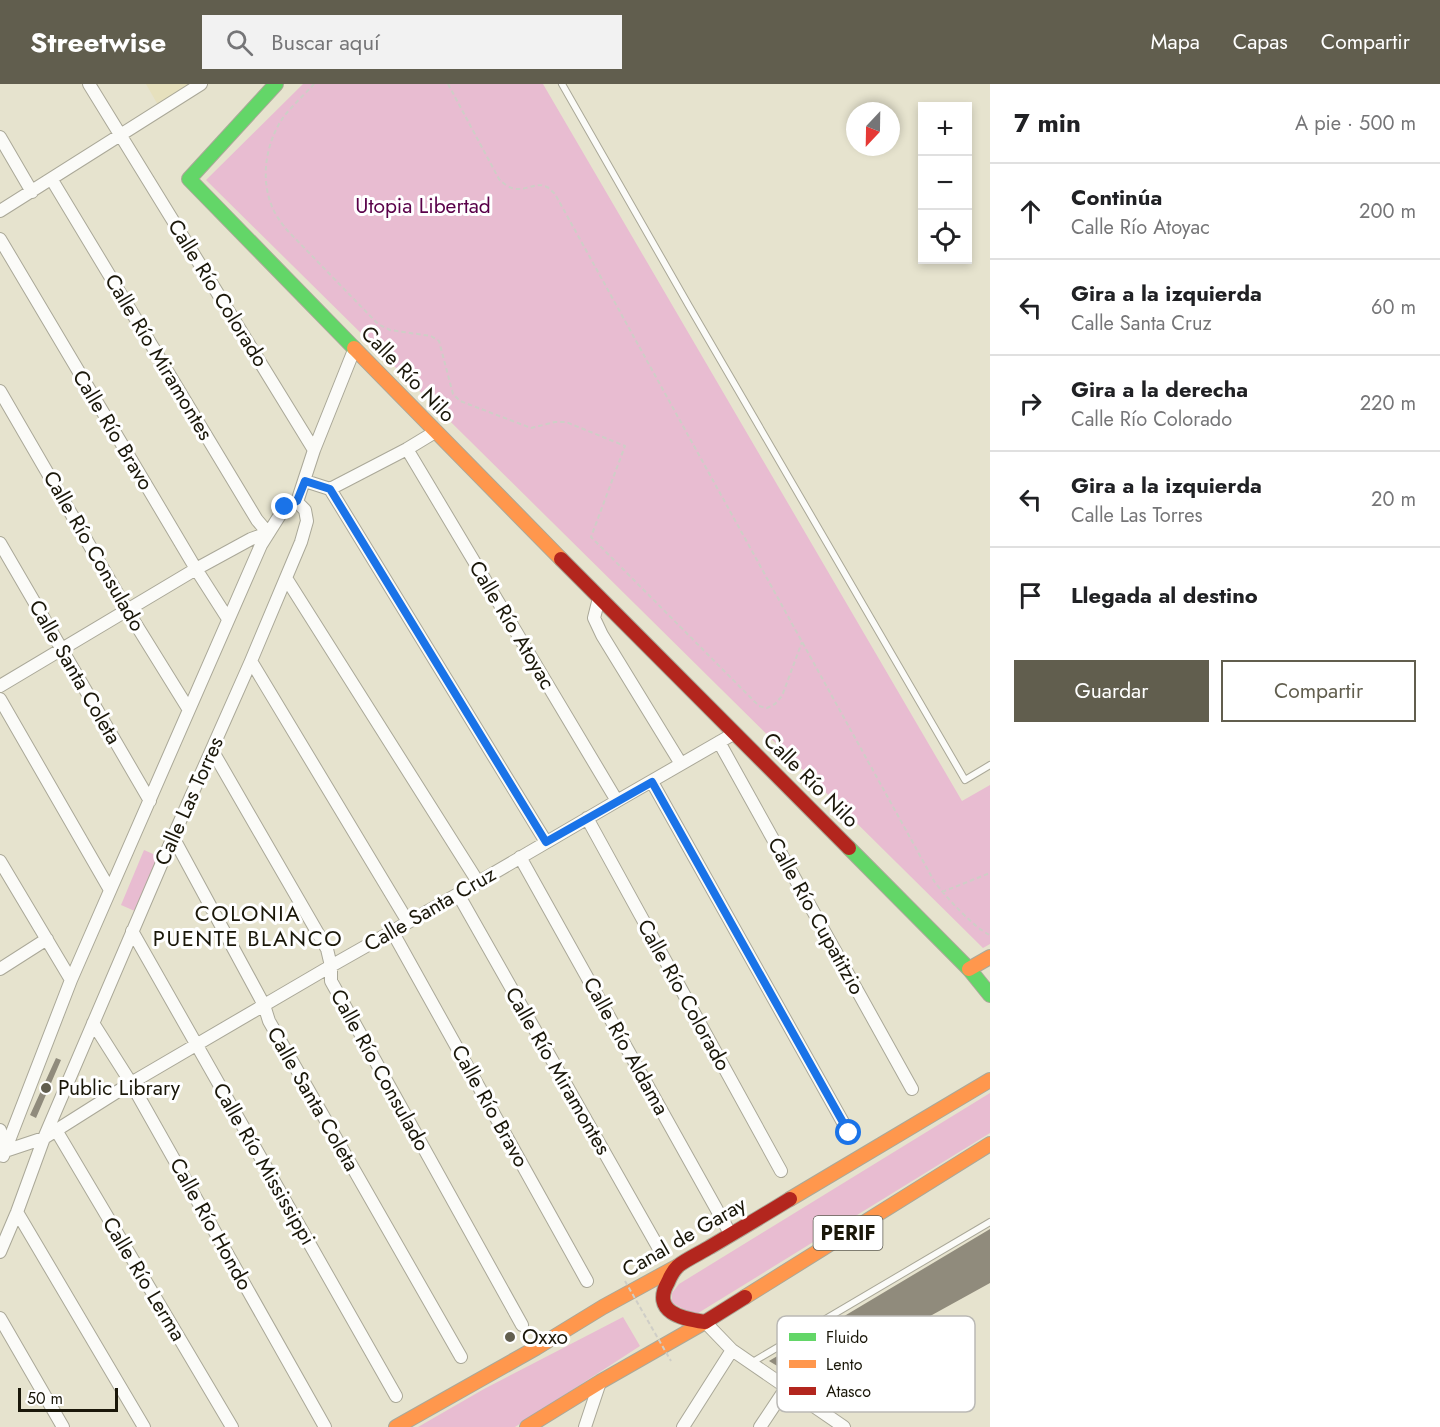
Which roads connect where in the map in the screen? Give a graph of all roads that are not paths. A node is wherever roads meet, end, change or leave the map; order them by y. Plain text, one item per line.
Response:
1 (89, 84) edge
2 (201, 84) edge
3 (562, 84) edge
4 (274, 85) edge
5 (121, 136) junction
6 (0, 137) edge
7 (52, 180) junction
8 (32, 192) junction
9 (0, 211) edge
10 (0, 239) edge
11 (354, 350) junction
12 (0, 391) edge
13 (435, 432) junction
14 (407, 449) junction
15 (314, 450) junction
16 (305, 481) junction
17 (330, 489) junction
18 (297, 501) junction
19 (268, 533) junction
20 (0, 543) edge
21 (196, 569) junction
22 (286, 578) junction
23 (599, 598) junction
24 (127, 610) junction
25 (228, 619) junction
26 (61, 650) junction
27 (251, 661) junction
28 (0, 686) edge
29 (0, 699) edge
30 (189, 710) junction
31 (735, 733) junction
32 (719, 742) junction
33 (212, 750) junction
34 (681, 764) junction
35 (990, 765) edge
36 (652, 782) junction
37 (150, 801) junction
38 (617, 801) junction
39 (587, 818) junction
40 (172, 837) junction
41 (546, 842) junction
42 (520, 857) junction
43 (0, 861) edge
44 (4, 875) edge
45 (478, 882) junction
46 (110, 890) junction
47 (458, 894) junction
48 (408, 922) junction
49 (132, 931) junction
50 (393, 931) junction
51 (47, 939) junction
52 (990, 957) edge
53 (331, 966) junction
54 (0, 969) edge
55 (969, 969) junction
56 (72, 980) junction
57 (990, 995) edge
58 (264, 1005) junction
59 (93, 1023) junction
60 (196, 1045) junction
61 (990, 1080) edge
62 (131, 1083) junction
63 (912, 1089) dead end
64 (0, 1130) edge
65 (56, 1130) junction
66 (849, 1133) dead end
67 (44, 1138) junction
68 (990, 1144) edge
69 (2, 1156) edge
70 (781, 1172) dead end
71 (17, 1212) junction
72 (990, 1222) edge
73 (731, 1235) junction
74 (658, 1247) dead end
75 (0, 1252) edge
76 (678, 1266) junction
77 (587, 1281) dead end
78 (831, 1316) edge
79 (0, 1318) edge
80 (705, 1322) junction
81 (522, 1325) dead end
82 (777, 1348) edge
83 (732, 1350) junction
84 (461, 1357) dead end
85 (751, 1363) junction
86 (600, 1382) junction
87 (777, 1382) edge
88 (396, 1396) dead end
89 (777, 1402) edge
90 (820, 1412) edge
91 (586, 1425) edge
92 (840, 1426) edge
93 (63, 1427) edge
94 (144, 1427) edge
95 (232, 1427) edge
96 (325, 1427) edge
97 (396, 1427) edge
98 (527, 1427) edge
99 (683, 1427) edge
100 (760, 1427) edge

1 - 5 street, Calle Río Colorado
2 - 5 street
3 - 35 lane
4 - 11 main road, Calle Río Nilo
5 - 7 street
5 - 15 street, Calle Río Colorado
6 - 8 street
7 - 8 street
7 - 19 street, Calle Río Miramontes
8 - 9 street
10 - 21 street, Calle Río Bravo
11 - 13 main road, Calle Río Nilo
11 - 15 street
12 - 24 street, Calle Río Consulado
13 - 14 street
13 - 23 main road, Calle Río Nilo
14 - 17 street
14 - 38 street, Calle Río Atoyac
15 - 16 street
16 - 17 street
16 - 18 street
17 - 41 street
18 - 19 street, Calle Las Torres
18 - 22 street, Calle Las Torres
19 - 21 street
19 - 25 street, Calle Las Torres
20 - 26 street, Calle Santa Coleta
21 - 24 street
21 - 25 street, Calle Río Bravo
22 - 27 street, Calle Las Torres
22 - 45 street
23 - 31 main road, Calle Río Nilo
23 - 34 street
24 - 26 street
24 - 30 street, Calle Río Consulado
25 - 30 street, Calle Las Torres
26 - 28 street
26 - 37 street, Calle Santa Coleta
27 - 33 street, Calle Las Torres
27 - 48 street
29 - 46 street
30 - 37 street, Calle Las Torres
31 - 32 street, Calle Santa Cruz
31 - 55 main road, Calle Río Nilo
32 - 34 street, Calle Santa Cruz
32 - 63 street, Calle Río Cupatitzio
33 - 40 street, Calle Las Torres
33 - 53 street, Calle Río Consulado
34 - 36 street, Calle Santa Cruz
36 - 38 street, Calle Santa Cruz
36 - 66 street
37 - 46 street, Calle Las Torres
38 - 39 street, Calle Santa Cruz
39 - 41 street, Calle Santa Cruz
39 - 70 street, Calle Río Colorado
40 - 49 street, Calle Las Torres
40 - 58 street, Calle Santa Coleta
41 - 42 street, Calle Santa Cruz
42 - 45 street, Calle Santa Cruz
42 - 73 street, Calle Río Aldama
43 - 44 street
44 - 51 street
45 - 47 street, Calle Santa Cruz
46 - 56 street, Calle Las Torres
47 - 48 street, Calle Santa Cruz
47 - 74 street, Calle Río Miramontes
48 - 50 street, Calle Santa Cruz
49 - 59 street, Calle Las Torres
49 - 60 street, Calle Río Mississippi
50 - 53 street, Calle Santa Cruz
50 - 77 street, Calle Río Bravo
51 - 54 street
51 - 56 street
52 - 55 main road
53 - 58 street, Calle Santa Cruz
53 - 81 street, Calle Río Consulado
55 - 57 main road, Calle Río Nilo
56 - 69 street, Calle Las Torres
58 - 60 street, Calle Santa Cruz
58 - 84 street, Calle Santa Coleta
59 - 62 street, Calle Río Hondo
59 - 67 street, Calle Las Torres
60 - 62 street, Calle Santa Cruz
60 - 88 street, Calle Río Mississippi
61 - 73 main road, Canal de Garay / PERIF
62 - 65 street, Calle Santa Cruz
62 - 96 street, Calle Río Hondo
64 - 69 street
65 - 67 street, Calle Santa Cruz
65 - 95 street, Calle Río Lerma
67 - 69 street, Calle Santa Cruz
67 - 71 street, Calle Las Torres
68 - 80 main road, PERIF
71 - 75 street, Calle Las Torres
71 - 94 street
72 - 78 lane
73 - 76 main road, Canal de Garay / PERIF
76 - 80 main road
76 - 97 main road, Canal de Garay / PERIF
79 - 93 street
80 - 83 street
80 - 86 main road, PERIF
82 - 85 lane
83 - 85 street
83 - 99 street
85 - 87 street
86 - 91 street
86 - 98 main road, PERIF
89 - 100 street
90 - 92 street

